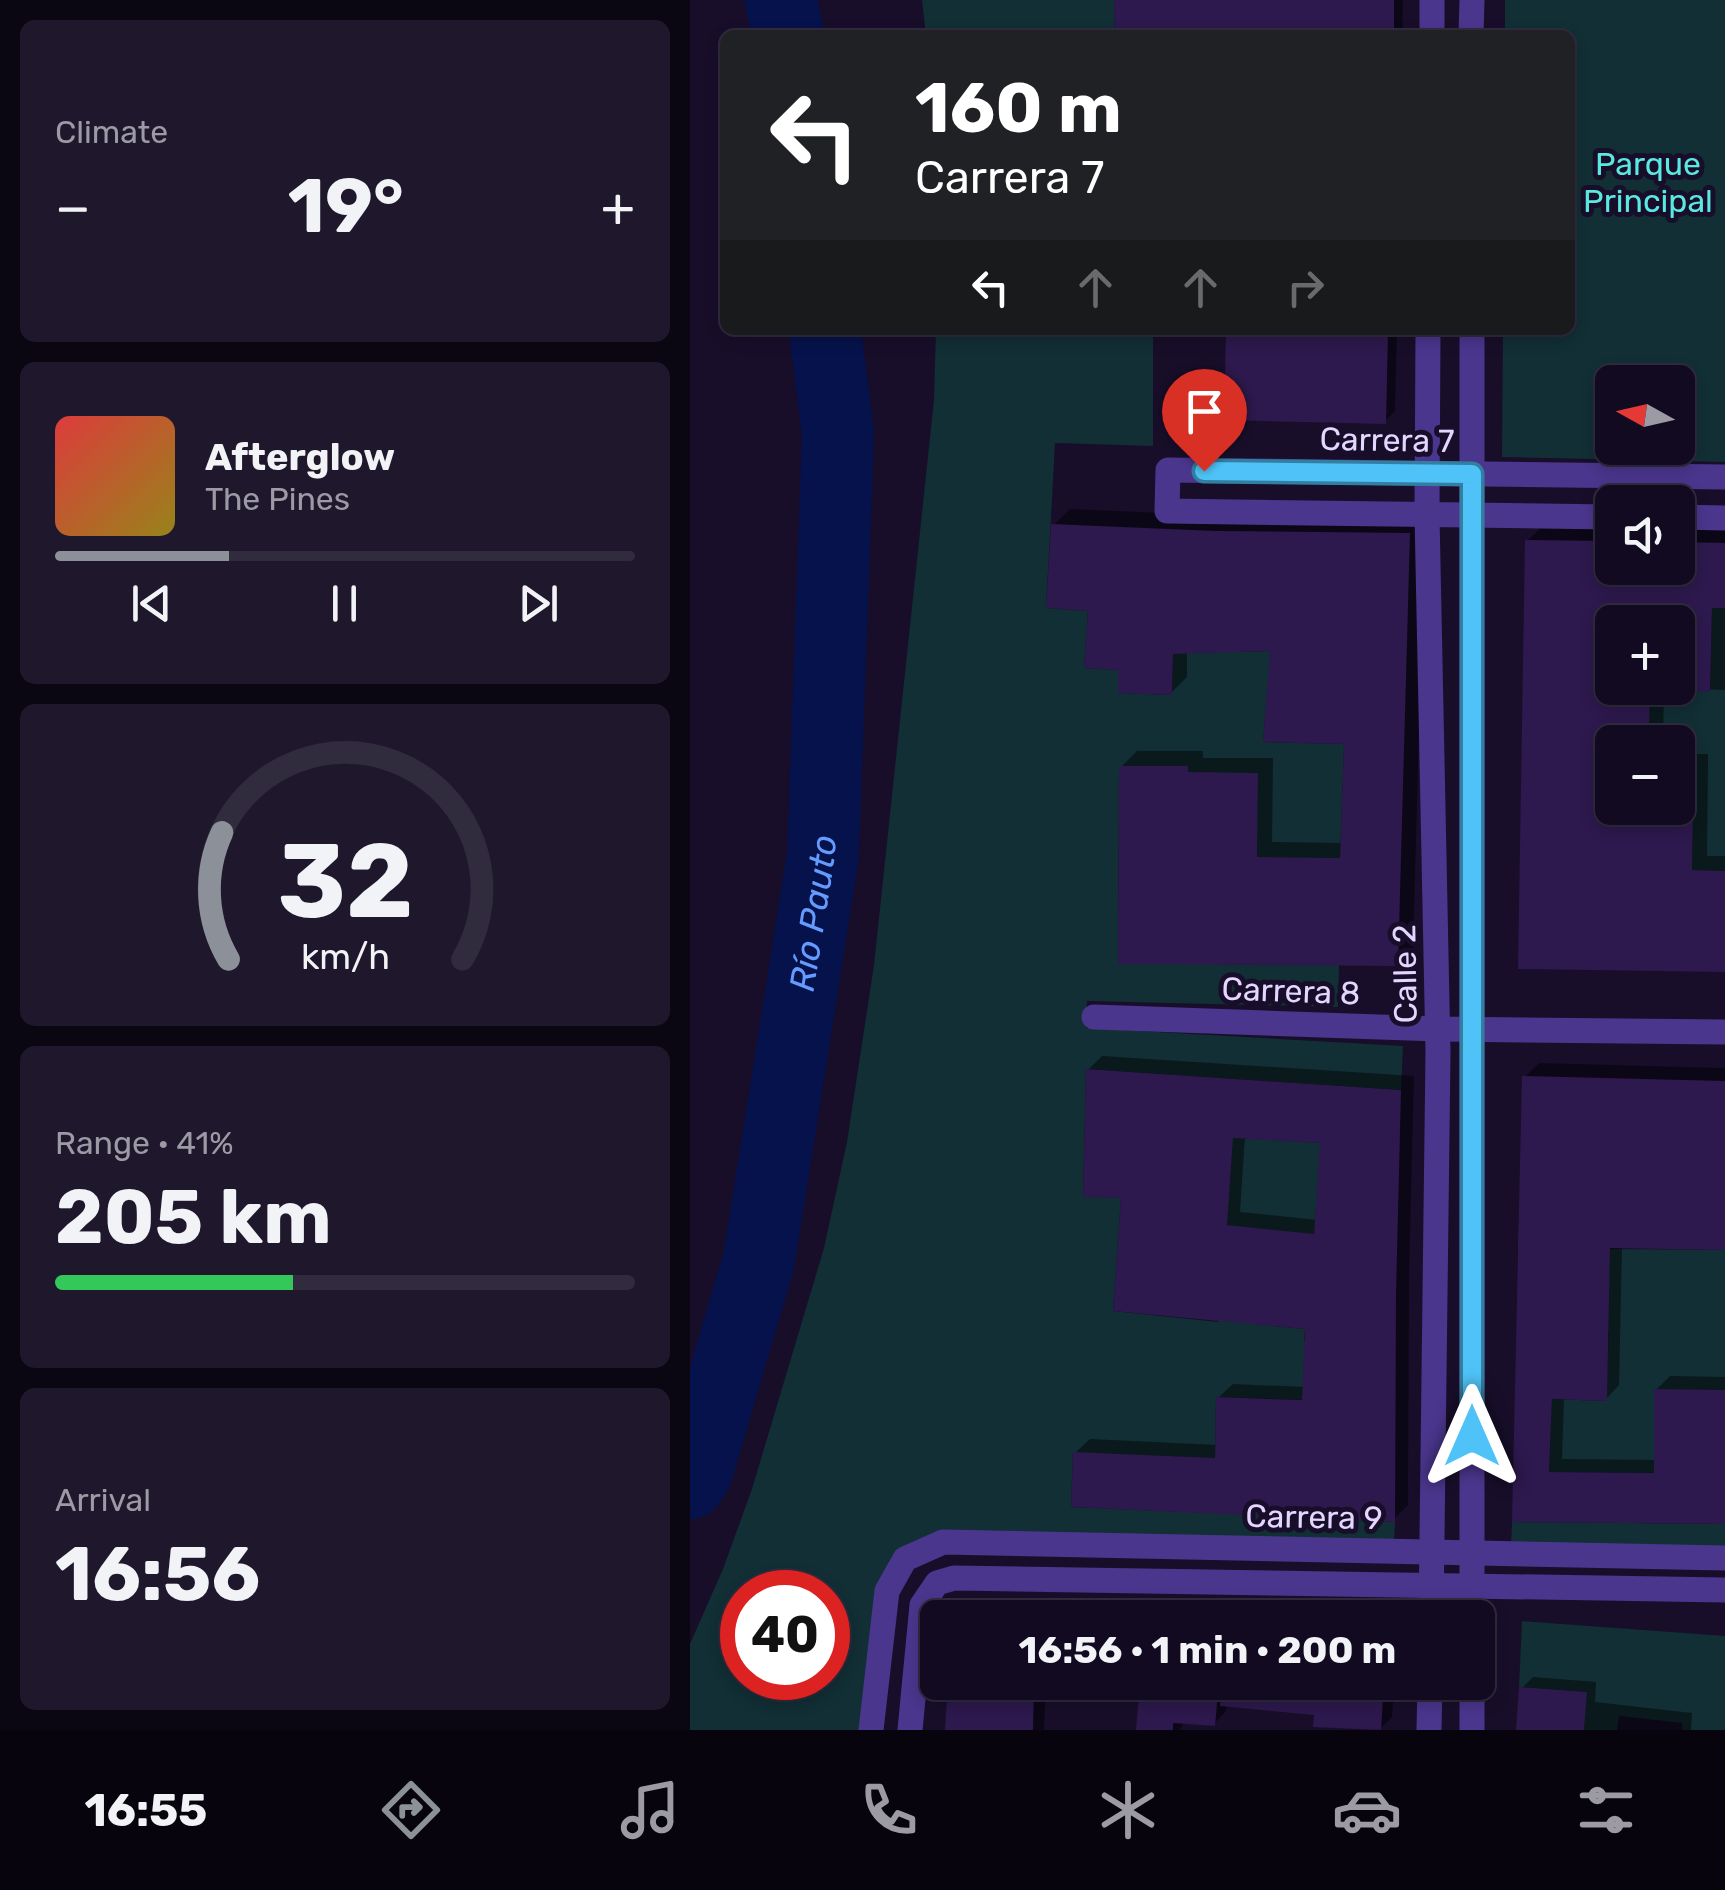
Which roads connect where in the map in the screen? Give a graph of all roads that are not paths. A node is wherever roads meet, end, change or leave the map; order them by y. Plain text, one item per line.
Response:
1 (1432, 0) edge
2 (1472, 0) edge
3 (1432, 30) edge
4 (1472, 30) edge
5 (1428, 335) edge
6 (1472, 335) edge
7 (1427, 473) junction
8 (1472, 474) junction
9 (1725, 477) edge
10 (1427, 515) junction
11 (1472, 515) junction
12 (1595, 517) edge
13 (1695, 518) edge
14 (1725, 518) edge
15 (1094, 1017) dead end
16 (1472, 1028) junction
17 (1438, 1029) junction
18 (1725, 1032) edge
19 (1434, 1552) junction
20 (1472, 1552) junction
21 (1725, 1558) edge
22 (1432, 1584) junction
23 (1472, 1585) junction
24 (1725, 1590) edge
25 (1432, 1600) edge
26 (1472, 1600) edge
27 (1430, 1700) edge
28 (1472, 1700) edge
29 (871, 1730) edge
30 (910, 1730) edge
31 (1430, 1730) edge
32 (1472, 1730) edge

1 - 3 street
2 - 4 street
5 - 7 street, Calle 2
6 - 8 street, Calle 2
7 - 8 street, Carrera 7
7 - 10 street, Calle 2
7 - 10 street, Carrera 7
8 - 9 street, Carrera 7
8 - 11 street, Calle 2
10 - 11 street
10 - 17 street, Calle 2
11 - 12 street
11 - 16 street, Calle 2
13 - 14 street
15 - 17 street, Carrera 8
16 - 17 street, Carrera 8
16 - 18 street, Carrera 8
16 - 20 street, Calle 2
17 - 19 street, Calle 2
19 - 20 street, Carrera 9
19 - 22 street, Calle 2
19 - 29 street, Carrera 9
20 - 21 street, Carrera 9
20 - 23 street, Calle 2
22 - 23 street, Carrera 9
22 - 25 street, Calle 2
22 - 30 street, Carrera 9
23 - 24 street, Carrera 9
23 - 26 street, Calle 2
27 - 31 street
28 - 32 street

